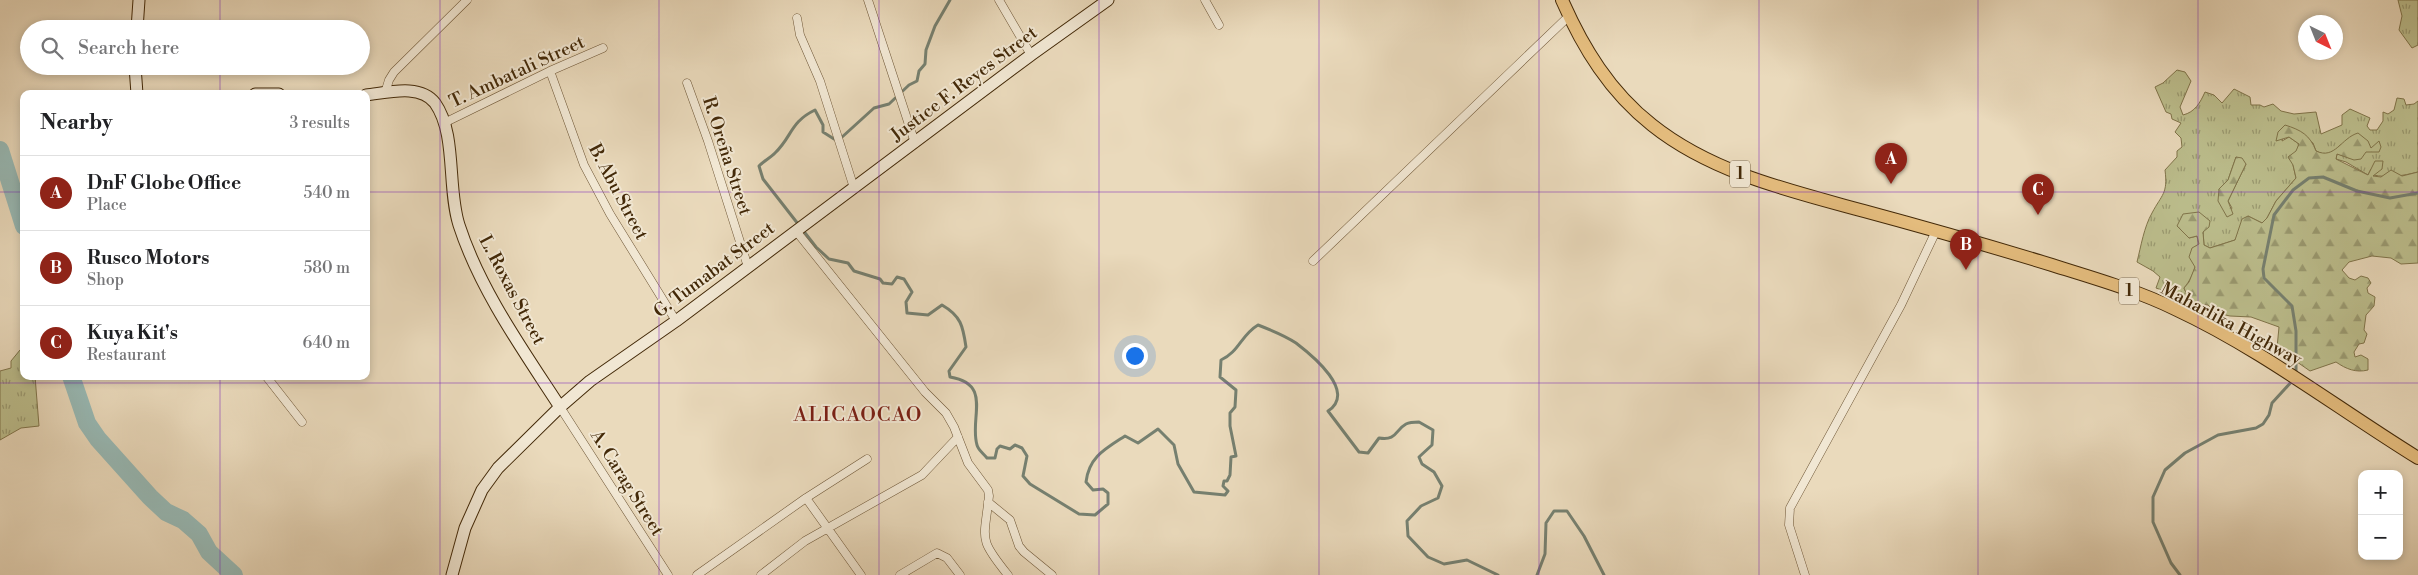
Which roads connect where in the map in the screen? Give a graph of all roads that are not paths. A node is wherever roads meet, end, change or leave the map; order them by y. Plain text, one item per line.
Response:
1 (139, 0) edge
2 (467, 0) edge
3 (868, 0) edge
4 (999, 0) edge
5 (1108, 0) edge
6 (1205, 0) edge
7 (1562, 0) edge
8 (1569, 16) junction
9 (797, 18) dead end
10 (138, 20) edge
11 (1219, 25) dead end
12 (603, 48) dead end
13 (1031, 55) junction
14 (550, 71) junction
15 (136, 75) edge
16 (687, 83) dead end
17 (136, 90) edge
18 (385, 93) junction
19 (370, 95) edge
20 (444, 123) junction
21 (915, 143) junction
22 (890, 161) joint
23 (854, 188) junction
24 (796, 231) junction
25 (1936, 231) junction
26 (1312, 261) dead end
27 (748, 267) junction
28 (676, 320) junction
29 (269, 380) edge
30 (560, 407) junction
31 (302, 422) dead end
32 (958, 437) junction
33 (2418, 458) edge
34 (867, 459) dead end
35 (806, 498) junction
36 (988, 502) junction
37 (828, 529) junction
38 (906, 574) edge
39 (452, 575) edge
40 (668, 575) edge
41 (697, 575) edge
42 (761, 575) edge
43 (861, 575) edge
44 (960, 575) edge
45 (1008, 575) edge
46 (1052, 575) edge
47 (1805, 575) edge

1 - 10 main road
2 - 18 street
3 - 21 street
4 - 13 street
5 - 13 main road, Justice F. Reyes Street
6 - 11 street
7 - 8 main road, Maharlika Highway / 1
8 - 25 main road, Maharlika Highway / 1
8 - 26 street
9 - 23 street
12 - 14 street, T. Ambatali Street
13 - 21 main road, Justice F. Reyes Street
14 - 20 street, T. Ambatali Street
14 - 28 street, B. Abu Street
15 - 17 main road
16 - 27 street, R. Oreña Street
18 - 19 main road
18 - 20 main road
20 - 30 main road, L. Roxas Street
21 - 22 main road, Justice F. Reyes Street
22 - 23 main road, G. Tumabat Street
23 - 24 main road, G. Tumabat Street
24 - 27 main road, G. Tumabat Street
24 - 32 street
25 - 33 main road, Maharlika Highway / 1
25 - 47 street
27 - 28 main road, G. Tumabat Street
28 - 30 main road, G. Tumabat Street
29 - 31 street
30 - 39 main road, G. Tumabat Street
30 - 40 street, A. Carag Street
32 - 36 street
32 - 37 street
34 - 35 street
35 - 37 street
35 - 41 street
36 - 45 street
36 - 46 street
37 - 42 street
37 - 43 street
38 - 44 street

